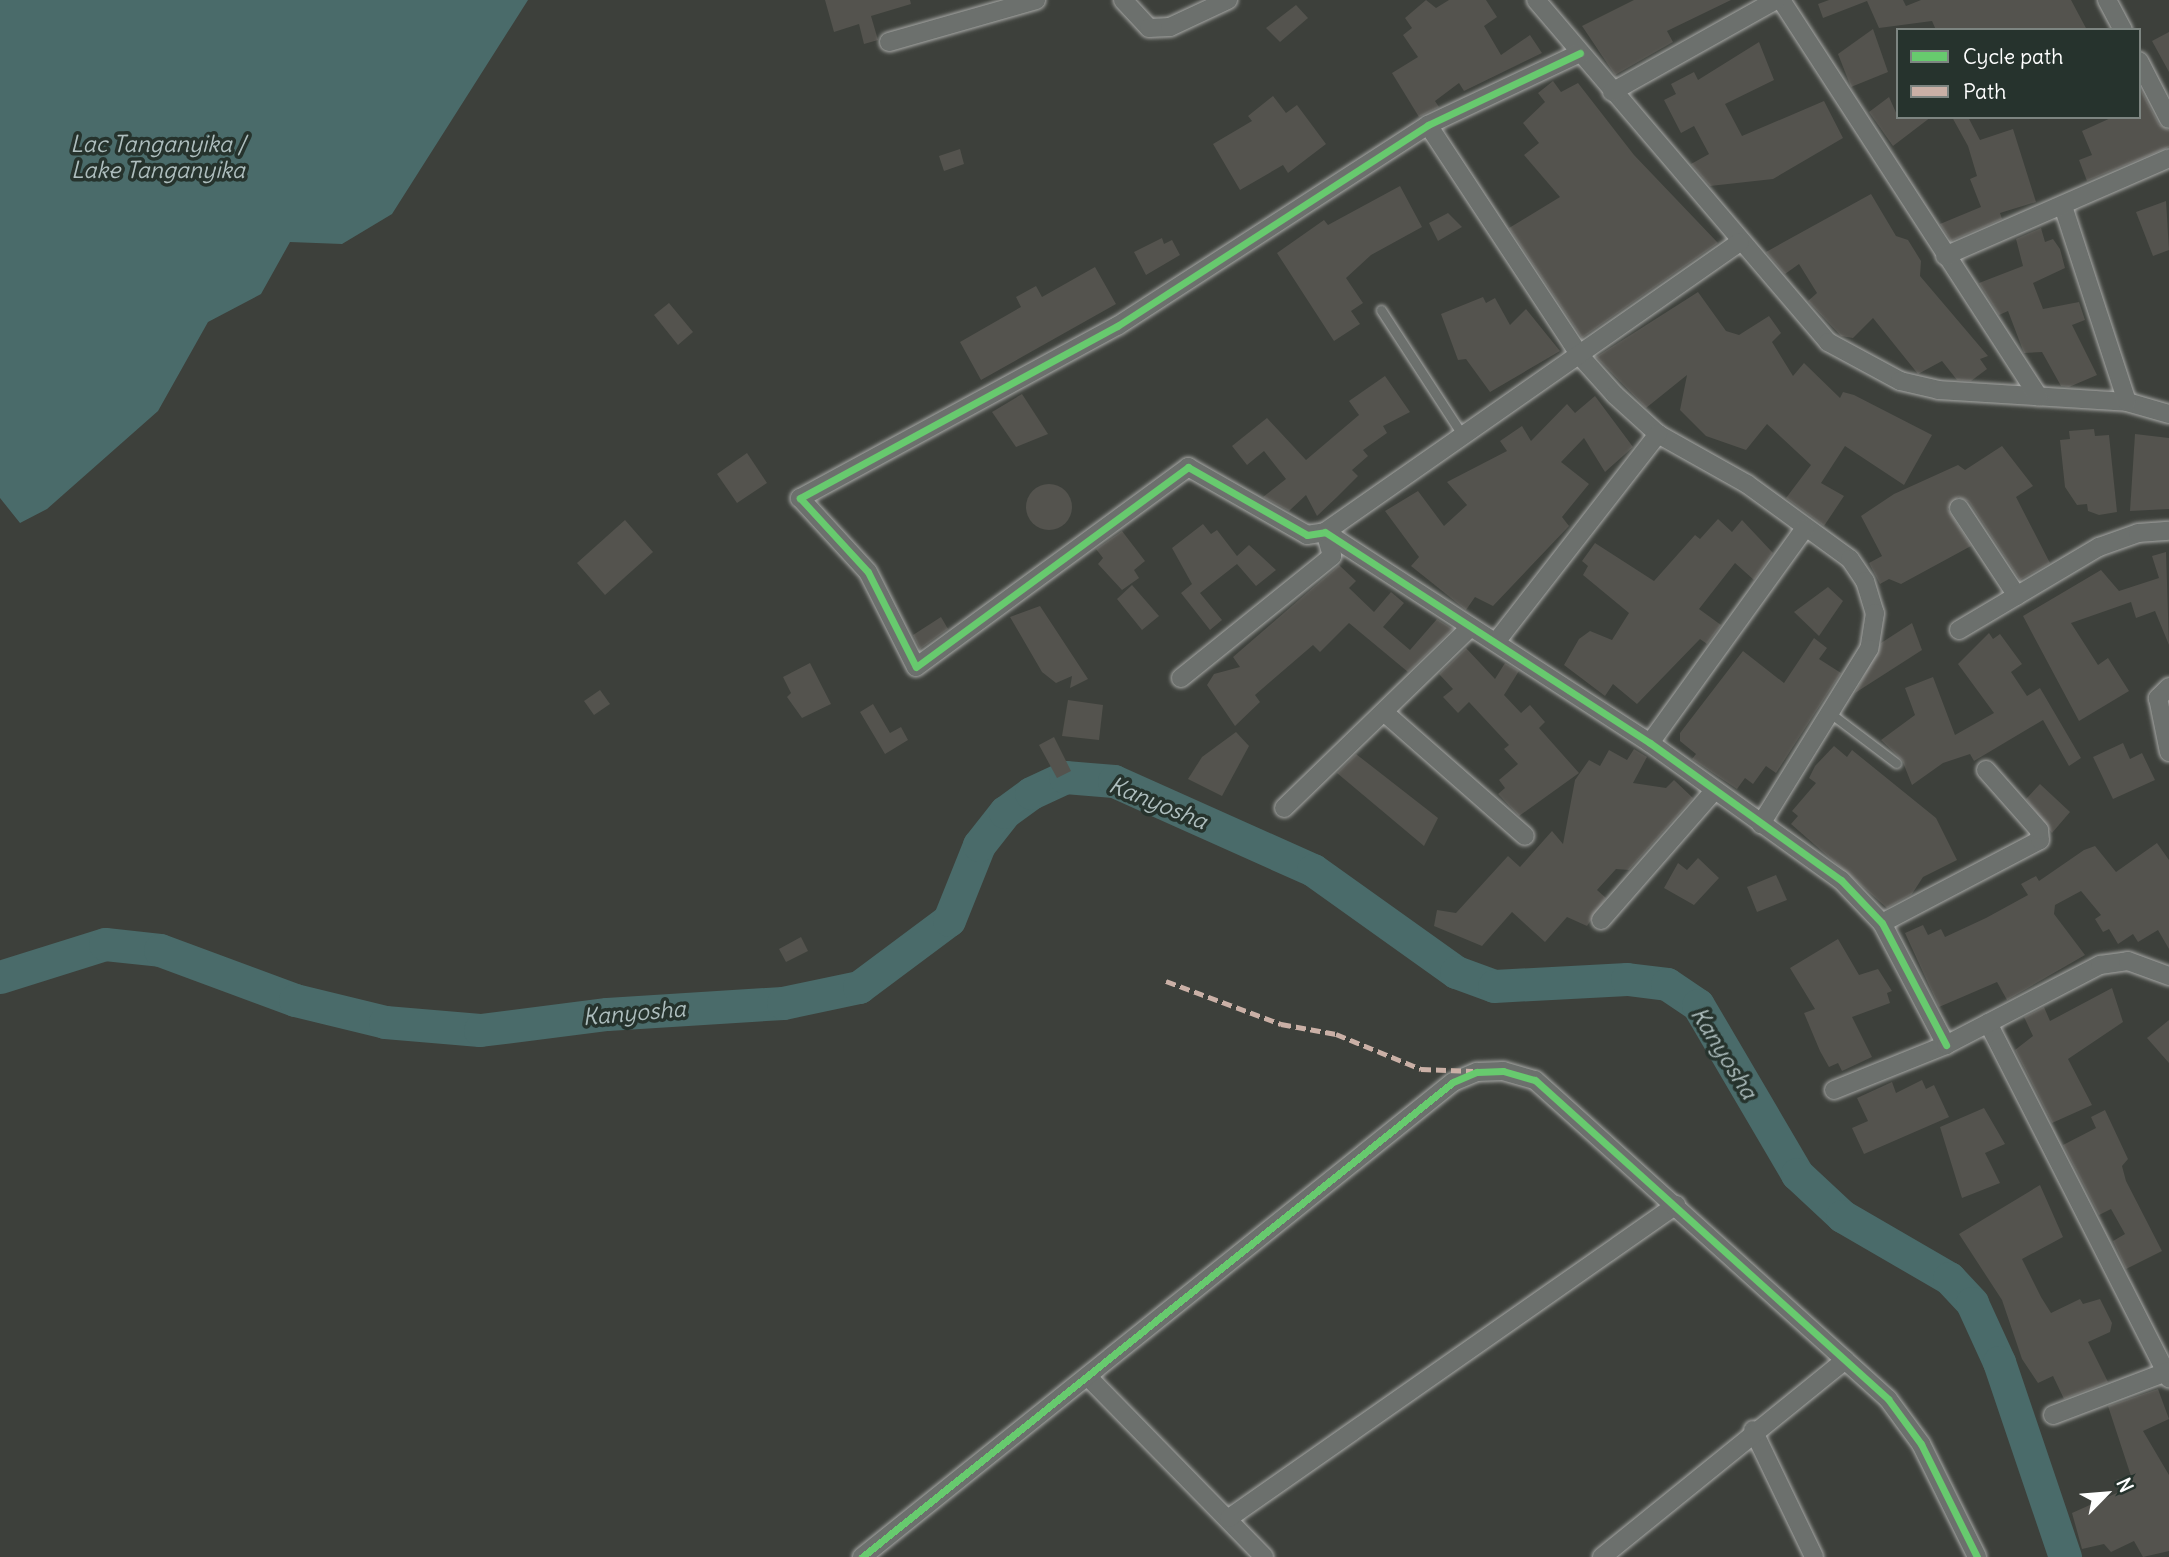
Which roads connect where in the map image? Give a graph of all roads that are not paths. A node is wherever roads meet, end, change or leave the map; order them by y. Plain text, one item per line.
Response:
1 (1037, 0) edge
2 (1123, 0) edge
3 (1228, 0) edge
4 (1536, 0) edge
5 (1779, 0) edge
6 (2107, 0) edge
7 (2122, 28) edge
8 (889, 42) dead end
9 (1580, 53) junction
10 (2141, 65) edge
11 (1612, 92) junction
12 (2169, 119) edge
13 (1429, 125) junction
14 (2169, 158) edge
15 (2063, 206) junction
16 (1740, 242) junction
17 (1945, 256) junction
18 (1381, 310) dead end
19 (1581, 357) junction
20 (2039, 397) junction
21 (2127, 402) junction
22 (2169, 414) edge
23 (1658, 434) junction
24 (1464, 438) junction
25 (1959, 508) dead end
26 (1805, 527) junction
27 (2169, 531) edge
28 (1325, 532) junction
29 (2017, 596) junction
30 (1471, 627) junction
31 (1959, 630) dead end
32 (1496, 642) junction
33 (1181, 678) dead end
34 (2169, 687) edge
35 (1385, 712) junction
36 (1830, 713) junction
37 (1650, 743) junction
38 (2169, 752) edge
39 (1896, 763) dead end
40 (1986, 770) dead end
41 (1713, 792) junction
42 (1284, 807) dead end
43 (1761, 824) junction
44 (1525, 836) dead end
45 (1601, 920) dead end
46 (1882, 923) junction
47 (2169, 975) edge
48 (1987, 1023) junction
49 (1946, 1045) junction
50 (1834, 1090) dead end
51 (1676, 1205) junction
52 (1845, 1360) junction
53 (2168, 1374) edge
54 (1088, 1377) junction
55 (2053, 1415) dead end
56 (1754, 1430) junction
57 (1229, 1518) junction
58 (862, 1557) edge
59 (1264, 1557) edge
60 (1602, 1557) edge
61 (1814, 1557) edge
62 (1978, 1557) edge

1 - 8 street
2 - 3 street
4 - 9 street
5 - 11 street
5 - 17 street
6 - 7 street
9 - 11 street
9 - 13 street
10 - 12 street
11 - 16 street
13 - 19 street
13 - 28 street
14 - 15 street
15 - 17 street
15 - 21 street
16 - 19 street
16 - 20 street
17 - 20 street
18 - 24 lane
19 - 23 street
19 - 24 street
20 - 21 street
21 - 22 street
23 - 26 street
23 - 32 street
24 - 28 street
25 - 29 street
26 - 36 street
26 - 37 street
27 - 29 street
28 - 30 street
28 - 33 street
29 - 31 street
30 - 32 street
30 - 35 street
32 - 37 street
34 - 38 street
35 - 42 street
35 - 44 street
36 - 39 lane
36 - 43 street
37 - 41 street
40 - 46 street
41 - 43 street
41 - 45 street
43 - 46 street
46 - 49 street
47 - 48 street
48 - 49 street
48 - 53 street
49 - 50 street
51 - 52 street
51 - 54 street
51 - 57 street
52 - 56 street
52 - 62 street
53 - 55 street
54 - 57 street
54 - 58 street
56 - 60 street
56 - 61 street
57 - 59 street

